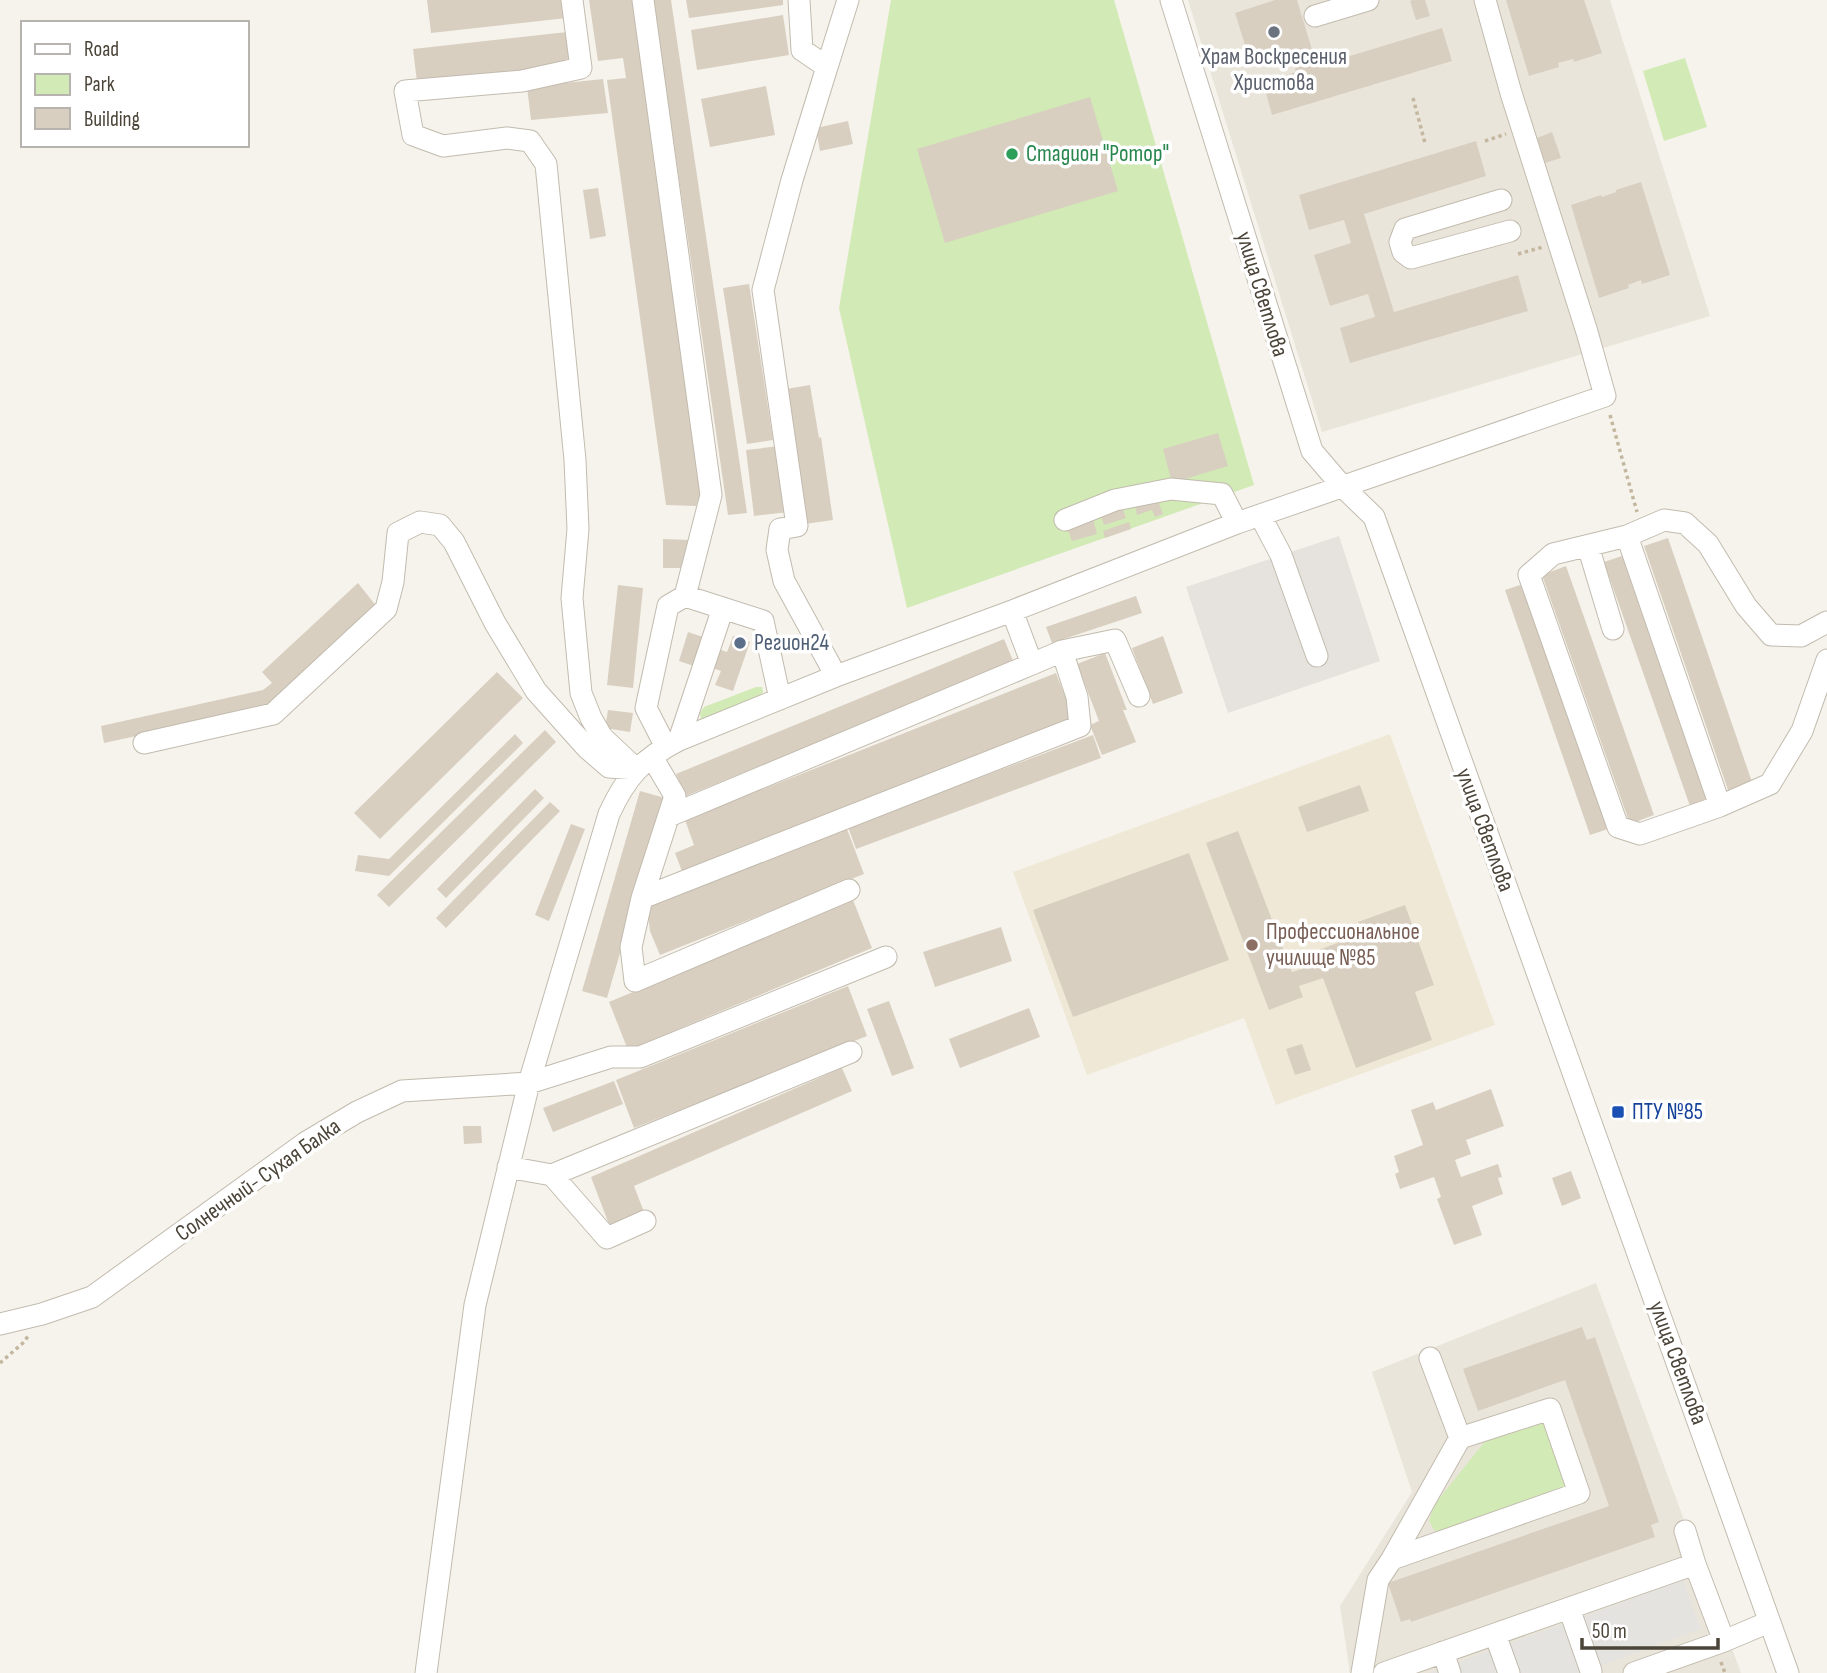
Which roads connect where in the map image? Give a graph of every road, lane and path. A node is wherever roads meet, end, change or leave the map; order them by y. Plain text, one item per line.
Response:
1 (572, 0) edge
2 (643, 0) edge
3 (799, 0) edge
4 (848, 0) edge
5 (1171, 0) edge
6 (1368, 0) edge
7 (1485, 0) edge
8 (1315, 16) dead end
9 (827, 67) junction
10 (1413, 98) dead end
11 (1425, 144) dead end
12 (1501, 200) dead end
13 (1510, 231) dead end
14 (1558, 243) junction
15 (1518, 254) dead end
16 (1605, 396) junction
17 (1342, 486) junction
18 (1260, 515) junction
19 (1065, 520) dead end
20 (1237, 523) junction
21 (1634, 533) junction
22 (1588, 546) junction
23 (685, 596) junction
24 (723, 608) junction
25 (1012, 611) junction
26 (1827, 622) edge
27 (1613, 629) dead end
28 (1062, 651) junction
29 (1317, 656) dead end
30 (1827, 660) edge
31 (1032, 664) junction
32 (836, 676) junction
33 (1139, 696) dead end
34 (780, 699) junction
35 (145, 743) dead end
36 (658, 753) junction
37 (1720, 806) junction
38 (670, 816) junction
39 (849, 890) dead end
40 (642, 898) junction
41 (886, 957) dead end
42 (851, 1052) dead end
43 (529, 1083) junction
44 (508, 1167) junction
45 (552, 1175) junction
46 (645, 1221) dead end
47 (0, 1324) edge
48 (1430, 1358) dead end
49 (1460, 1438) junction
50 (1685, 1531) dead end
51 (1392, 1559) junction
52 (1695, 1564) junction
53 (1569, 1608) junction
54 (1769, 1622) junction
55 (1494, 1634) junction
56 (1724, 1641) junction
57 (1443, 1652) junction
58 (1591, 1671) dead end
59 (426, 1673) edge
60 (1362, 1673) edge
61 (1384, 1673) edge
62 (1450, 1673) edge
63 (1509, 1673) edge
64 (1634, 1673) edge
65 (1788, 1673) edge

1 - 36 street
2 - 23 street
3 - 9 street
4 - 9 street
5 - 17 street, улица Светлова
6 - 8 street
7 - 14 street
9 - 32 street
10 - 11 path
12 - 13 street
14 - 15 path
14 - 16 street
16 - 17 street
16 - 21 path
17 - 18 street
17 - 54 street, улица Светлова
18 - 20 street
18 - 29 street
19 - 20 street
20 - 25 street
21 - 22 street
21 - 26 street
21 - 37 street
22 - 27 street
22 - 37 street
23 - 24 street
23 - 36 street
24 - 34 street
24 - 36 street
25 - 31 street
25 - 32 street
28 - 31 street
28 - 33 street
28 - 40 street
30 - 37 street
31 - 38 street
32 - 34 street
34 - 36 street
35 - 36 street
36 - 38 street
36 - 43 street
38 - 40 street
39 - 40 street
41 - 43 street, Солнечный- Сухая Балка
42 - 45 street
43 - 44 street
43 - 47 street, Солнечный- Сухая Балка
44 - 45 street
44 - 59 street
45 - 46 street
48 - 49 street
49 - 51 street
49 - 51 street
50 - 52 street
51 - 60 street
52 - 53 street
52 - 56 street
53 - 55 street
53 - 58 street
54 - 56 street
54 - 65 street, улица Светлова
55 - 57 street
55 - 63 street
56 - 64 street
57 - 61 street
57 - 62 street

